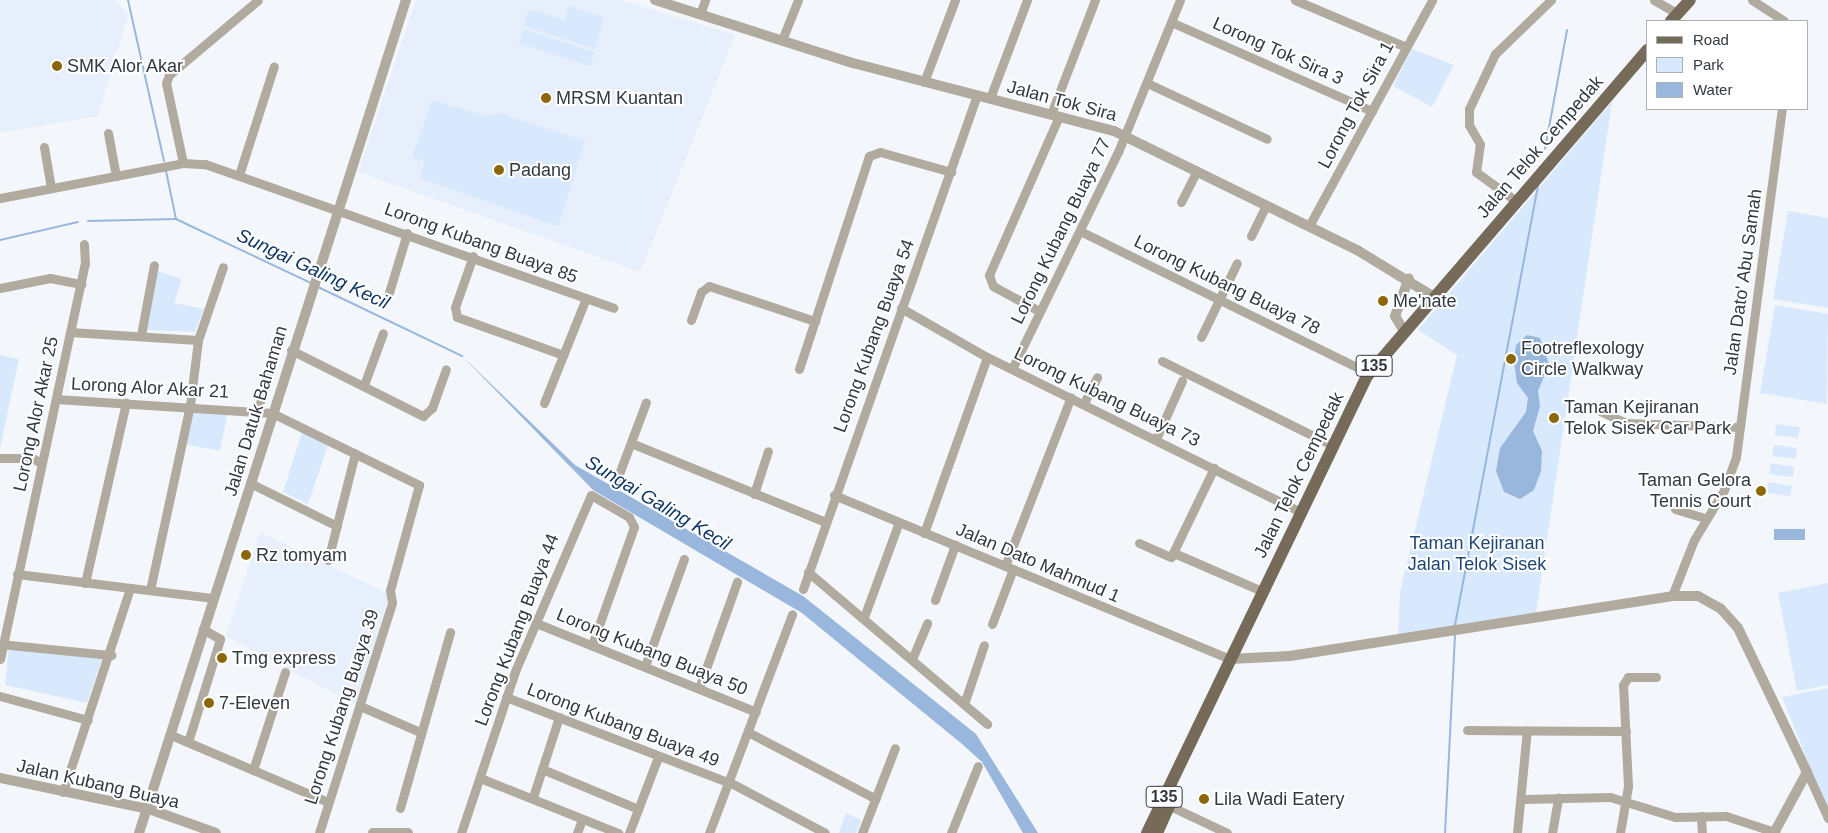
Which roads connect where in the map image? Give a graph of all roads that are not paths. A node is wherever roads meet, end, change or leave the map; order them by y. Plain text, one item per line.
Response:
1 (258, 0) edge
2 (406, 0) edge
3 (655, 0) edge
4 (705, 0) edge
5 (798, 0) edge
6 (955, 0) edge
7 (1027, 0) edge
8 (1095, 0) edge
9 (1180, 0) edge
10 (1295, 0) edge
11 (1320, 0) edge
12 (1432, 0) edge
13 (1551, 0) edge
14 (1654, 0) edge
15 (1690, 0) edge
16 (1752, 0) edge
17 (1316, 9) junction
18 (700, 14) junction
19 (1675, 18) edge
20 (1782, 20) edge
21 (1171, 22) junction
22 (782, 40) junction
23 (1406, 48) junction
24 (1646, 51) edge
25 (274, 66) dead end
26 (924, 82) junction
27 (1148, 83) junction
28 (977, 95) junction
29 (990, 98) junction
30 (1782, 110) edge
31 (1372, 111) junction
32 (1055, 115) junction
33 (108, 133) dead end
34 (1125, 136) junction
35 (1267, 139) dead end
36 (44, 147) dead end
37 (183, 163) junction
38 (1196, 171) junction
39 (951, 172) junction
40 (239, 175) junction
41 (116, 176) junction
42 (51, 188) junction
43 (0, 198) edge
44 (1516, 201) junction
45 (1181, 202) dead end
46 (1266, 206) junction
47 (339, 208) junction
48 (1309, 226) junction
49 (1080, 232) junction
50 (407, 233) junction
51 (1252, 236) dead end
52 (84, 244) dead end
53 (473, 256) junction
54 (1237, 263) dead end
55 (154, 265) dead end
56 (223, 267) dead end
57 (1409, 278) junction
58 (81, 284) junction
59 (0, 288) edge
60 (1434, 297) junction
61 (586, 298) junction
62 (387, 299) dead end
63 (1219, 300) junction
64 (613, 308) dead end
65 (901, 308) junction
66 (1040, 311) junction
67 (690, 320) dead end
68 (815, 321) junction
69 (1404, 331) junction
70 (70, 332) junction
71 (382, 333) dead end
72 (141, 335) junction
73 (1201, 337) dead end
74 (198, 340) junction
75 (274, 348) dead end
76 (291, 350) junction
77 (563, 355) junction
78 (987, 357) junction
79 (1162, 361) dead end
80 (1359, 368) dead end
81 (446, 369) dead end
82 (798, 369) dead end
83 (1012, 369) junction
84 (1097, 377) dead end
85 (1182, 381) dead end
86 (364, 385) junction
87 (1071, 397) junction
88 (56, 399) junction
89 (126, 402) junction
90 (646, 402) dead end
91 (544, 403) dead end
92 (1084, 403) junction
93 (190, 405) junction
94 (1589, 406) dead end
95 (258, 410) junction
96 (272, 413) junction
97 (1740, 427) junction
98 (1156, 439) junction
99 (631, 443) junction
100 (1332, 445) junction
101 (768, 451) dead end
102 (355, 453) junction
103 (0, 458) edge
104 (42, 463) junction
105 (1214, 468) junction
106 (616, 482) dead end
107 (250, 483) junction
108 (754, 494) junction
109 (834, 495) junction
110 (1675, 509) dead end
111 (1301, 512) junction
112 (1706, 518) junction
113 (826, 522) junction
114 (899, 522) junction
115 (337, 526) junction
116 (924, 533) junction
117 (1138, 544) dead end
118 (955, 545) junction
119 (1174, 552) junction
120 (684, 559) dead end
121 (328, 560) dead end
122 (1009, 567) junction
123 (808, 572) junction
124 (17, 574) junction
125 (737, 582) dead end
126 (85, 583) junction
127 (130, 588) junction
128 (803, 589) dead end
129 (150, 590) junction
130 (1262, 590) junction
131 (1672, 596) junction
132 (212, 598) junction
133 (935, 600) dead end
134 (792, 614) dead end
135 (864, 617) junction
136 (536, 623) junction
137 (926, 623) dead end
138 (992, 624) dead end
139 (203, 629) junction
140 (450, 632) dead end
141 (1, 644) edge
142 (984, 645) dead end
143 (592, 646) junction
144 (111, 655) junction
145 (0, 659) edge
146 (912, 659) junction
147 (1230, 659) junction
148 (645, 666) junction
149 (285, 672) dead end
150 (1656, 677) dead end
151 (699, 688) junction
152 (0, 696) edge
153 (506, 697) junction
154 (964, 704) junction
155 (360, 706) junction
156 (756, 712) junction
157 (559, 717) junction
158 (88, 720) junction
159 (987, 724) dead end
160 (1467, 730) dead end
161 (1527, 730) junction
162 (1626, 730) junction
163 (420, 732) junction
164 (748, 732) junction
165 (171, 735) junction
166 (188, 742) junction
167 (895, 748) dead end
168 (658, 757) junction
169 (1184, 762) junction
170 (978, 766) dead end
171 (542, 769) junction
172 (253, 770) junction
173 (1807, 772) junction
174 (0, 778) edge
175 (480, 778) junction
176 (728, 783) junction
177 (63, 792) junction
178 (533, 796) junction
179 (1558, 798) junction
180 (876, 799) junction
181 (1523, 799) junction
182 (1627, 801) junction
183 (328, 802) junction
184 (1170, 806) junction
185 (400, 808) dead end
186 (148, 809) junction
187 (638, 809) junction
188 (1701, 816) junction
189 (1828, 818) edge
190 (582, 819) junction
191 (1774, 832) edge
192 (139, 833) edge
193 (216, 833) edge
194 (319, 833) edge
195 (373, 833) edge
196 (408, 833) edge
197 (461, 833) edge
198 (577, 833) edge
199 (618, 833) edge
200 (629, 833) edge
201 (709, 833) edge
202 (825, 833) edge
203 (862, 833) edge
204 (951, 833) edge
205 (1147, 833) edge
206 (1157, 833) edge
207 (1227, 833) edge
208 (1517, 833) edge
209 (1552, 833) edge
210 (1620, 833) edge
211 (1702, 833) edge

1 - 37 street
2 - 47 street, Jalan Datuk Bahaman
3 - 18 street, Jalan Tok Sira
4 - 18 street
5 - 22 street
6 - 26 street
7 - 29 street
8 - 32 street
9 - 21 street, Lorong Kubang Buaya 77
10 - 17 street
11 - 17 street
12 - 23 street, Lorong Tok Sira 1
13 - 44 street
14 - 19 street
15 - 19 main road
16 - 20 street
17 - 23 street
18 - 22 street, Jalan Tok Sira
21 - 27 street, Lorong Kubang Buaya 77
21 - 31 street, Lorong Tok Sira 3
22 - 26 street, Jalan Tok Sira
23 - 31 street, Lorong Tok Sira 1
24 - 44 main road, Jalan Telok Cempedak / 135
25 - 40 street
26 - 28 street, Jalan Tok Sira
27 - 34 street, Lorong Kubang Buaya 77
27 - 35 street
28 - 29 street, Jalan Tok Sira
28 - 39 street, Lorong Kubang Buaya 54
29 - 32 street, Jalan Tok Sira
30 - 97 street, Jalan Dato' Abu Samah
31 - 48 street, Lorong Tok Sira 1
32 - 34 street, Jalan Tok Sira
32 - 66 street
33 - 41 street
34 - 38 street, Jalan Tok Sira
34 - 49 street, Lorong Kubang Buaya 77
36 - 42 street
37 - 40 street, Lorong Kubang Buaya 85
37 - 41 street
38 - 45 street
38 - 46 street, Jalan Tok Sira
39 - 65 street, Lorong Kubang Buaya 54
39 - 68 street
40 - 47 street, Lorong Kubang Buaya 85
41 - 42 street
42 - 43 street
44 - 60 main road, Jalan Telok Cempedak / 135
46 - 48 street, Jalan Tok Sira
46 - 51 street
47 - 50 street, Lorong Kubang Buaya 85
47 - 76 street, Jalan Datuk Bahaman
48 - 57 street, Jalan Tok Sira
49 - 63 street, Lorong Kubang Buaya 78
49 - 66 street, Lorong Kubang Buaya 77
50 - 53 street, Lorong Kubang Buaya 85
50 - 62 street
52 - 58 street, Lorong Alor Akar 25
53 - 61 street, Lorong Kubang Buaya 85
53 - 77 street
54 - 63 street
55 - 72 street
56 - 74 street
57 - 60 street, Jalan Tok Sira
57 - 69 street
58 - 59 street
58 - 70 street, Lorong Alor Akar 25
60 - 69 main road, Jalan Telok Cempedak / 135
61 - 64 street, Lorong Kubang Buaya 85
61 - 77 street
63 - 73 street
63 - 80 street, Lorong Kubang Buaya 78
65 - 78 street, Lorong Kubang Buaya 73
65 - 109 street, Lorong Kubang Buaya 54
66 - 83 street, Lorong Kubang Buaya 77
67 - 68 street
68 - 82 street
69 - 100 main road, Jalan Telok Cempedak / 135
70 - 72 street
70 - 88 street, Lorong Alor Akar 25
71 - 86 street
72 - 74 street
74 - 93 street
75 - 95 street
76 - 86 street
76 - 96 street, Jalan Datuk Bahaman
77 - 91 street
78 - 83 street, Lorong Kubang Buaya 73
78 - 116 street
79 - 100 street
81 - 86 street
83 - 87 street, Lorong Kubang Buaya 73
84 - 92 street
85 - 98 street
87 - 92 street, Lorong Kubang Buaya 73
87 - 122 street
88 - 89 street, Lorong Alor Akar 21
88 - 104 street, Lorong Alor Akar 25
89 - 93 street, Lorong Alor Akar 21
89 - 126 street
90 - 99 street
92 - 98 street, Lorong Kubang Buaya 73
93 - 95 street, Lorong Alor Akar 21
93 - 129 street
94 - 97 street
95 - 96 street, Lorong Alor Akar 21
96 - 102 street, Lorong Alor Akar 21
96 - 107 street, Jalan Datuk Bahaman
97 - 112 street, Jalan Dato' Abu Samah
98 - 105 street, Lorong Kubang Buaya 73
99 - 106 street
99 - 108 street
100 - 111 main road, Jalan Telok Cempedak / 135
101 - 108 street
102 - 115 street
102 - 155 street, Lorong Kubang Buaya 39
103 - 104 street
104 - 124 street, Lorong Alor Akar 25
105 - 111 street, Lorong Kubang Buaya 73
105 - 119 street
107 - 115 street
107 - 132 street, Jalan Datuk Bahaman
108 - 113 street
109 - 113 street, Lorong Kubang Buaya 54
109 - 114 street, Jalan Dato Mahmud 1
110 - 112 street
111 - 130 main road, Jalan Telok Cempedak / 135
112 - 131 street, Jalan Dato' Abu Samah
113 - 123 street, Lorong Kubang Buaya 54
114 - 116 street, Jalan Dato Mahmud 1
114 - 135 street
115 - 121 street
116 - 118 street, Jalan Dato Mahmud 1
117 - 119 street
118 - 122 street, Jalan Dato Mahmud 1
118 - 133 street
119 - 130 street
120 - 148 street
122 - 138 street
122 - 147 street, Jalan Dato Mahmud 1
123 - 128 street, Lorong Kubang Buaya 54
123 - 135 street
124 - 126 street
124 - 141 street, Lorong Alor Akar 25
125 - 151 street
126 - 127 street
127 - 129 street
127 - 144 street
129 - 132 street
130 - 147 main road, Jalan Telok Cempedak / 135
131 - 147 street
131 - 173 street
132 - 139 street, Jalan Datuk Bahaman
134 - 156 street
135 - 146 street
136 - 143 street, Lorong Kubang Buaya 50
136 - 143 street, Lorong Kubang Buaya 44
136 - 153 street, Lorong Kubang Buaya 44
137 - 146 street
139 - 165 street, Jalan Datuk Bahaman
139 - 166 street
140 - 163 street
141 - 144 street
141 - 145 street, Lorong Alor Akar 25
142 - 154 street
143 - 148 street, Lorong Kubang Buaya 50
144 - 158 street
146 - 154 street
147 - 169 main road, Jalan Telok Cempedak / 135
148 - 151 street, Lorong Kubang Buaya 50
149 - 172 street
150 - 162 street
151 - 156 street, Lorong Kubang Buaya 50
152 - 158 street
153 - 157 street, Lorong Kubang Buaya 49
153 - 175 street, Lorong Kubang Buaya 44
154 - 159 street
155 - 163 street
155 - 183 street, Lorong Kubang Buaya 39
156 - 164 street
157 - 168 street, Lorong Kubang Buaya 49
157 - 171 street
158 - 177 street
160 - 161 street
161 - 162 street
161 - 181 street
162 - 182 street
163 - 185 street
164 - 176 street
164 - 180 street
165 - 166 street
165 - 186 street, Jalan Datuk Bahaman
166 - 172 street
167 - 180 street
168 - 176 street, Lorong Kubang Buaya 49
168 - 187 street
169 - 184 main road, Jalan Telok Cempedak / 135
169 - 205 main road, Jalan Telok Cempedak / 135
170 - 204 street
171 - 178 street
171 - 187 street
172 - 183 street
173 - 189 street
173 - 191 street
174 - 177 street, Jalan Kubang Buaya
175 - 178 street
175 - 197 street, Lorong Kubang Buaya 44
176 - 201 street
176 - 202 street, Lorong Kubang Buaya 49
177 - 186 street, Jalan Kubang Buaya
178 - 190 street
179 - 181 street
179 - 182 street
179 - 209 street
180 - 203 street
181 - 208 street
182 - 188 street
182 - 210 street
183 - 194 street, Lorong Kubang Buaya 39
184 - 206 main road, Jalan Telok Cempedak / 135
184 - 207 street
186 - 192 street, Jalan Datuk Bahaman
186 - 193 street, Jalan Kubang Buaya
187 - 200 street
188 - 191 street
188 - 211 street
190 - 198 street
190 - 199 street
195 - 196 street

